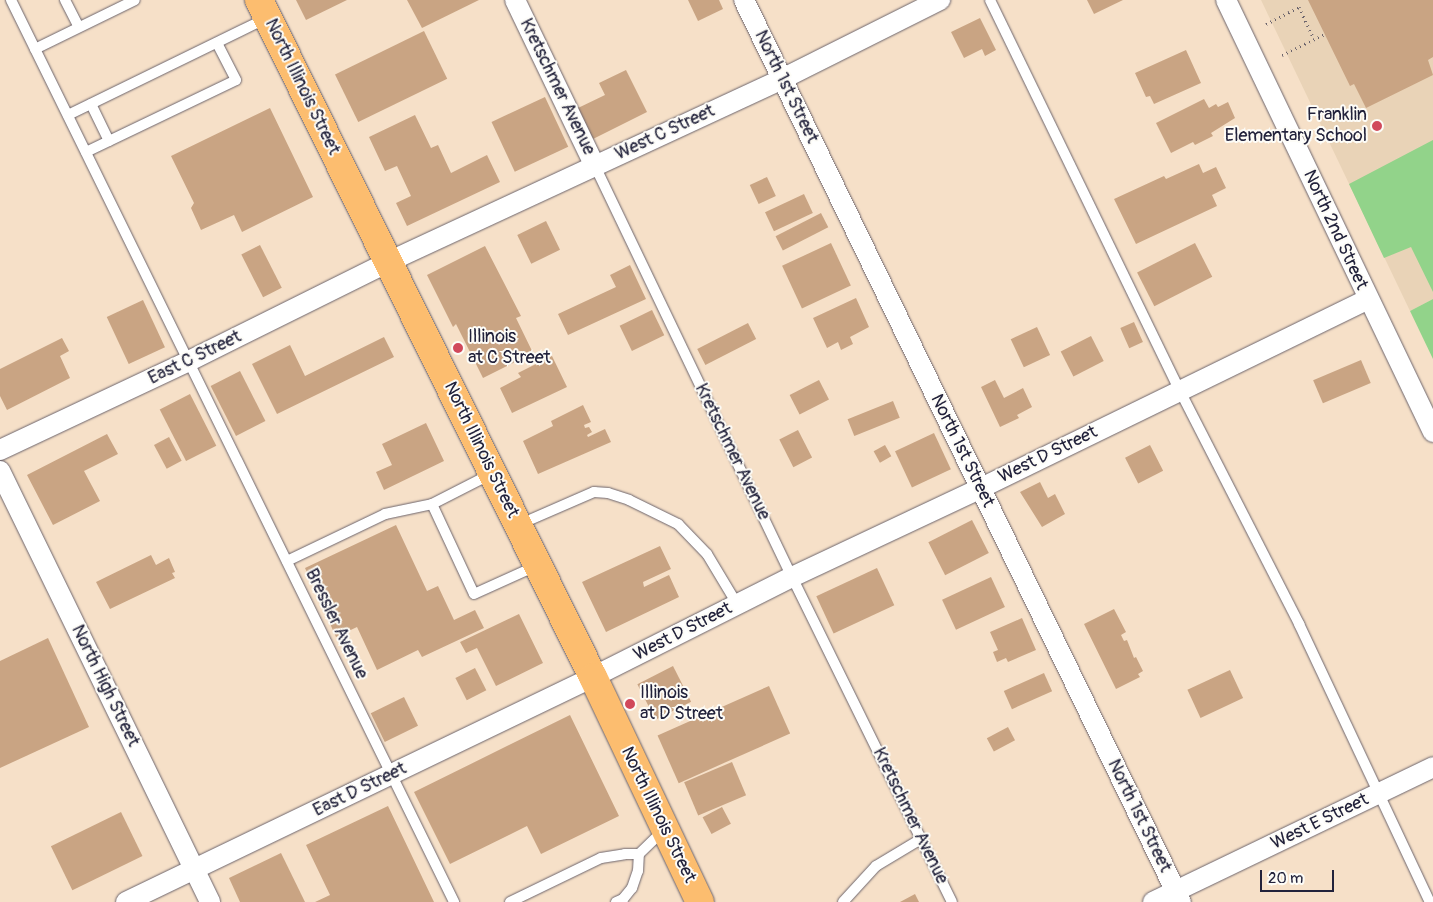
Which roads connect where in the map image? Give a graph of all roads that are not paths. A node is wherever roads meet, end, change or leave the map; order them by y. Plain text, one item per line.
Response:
1 (10, 0) edge
2 (65, 0) edge
3 (135, 0) edge
4 (515, 0) edge
5 (744, 0) edge
6 (940, 0) edge
7 (990, 0) edge
8 (1226, 0) edge
9 (264, 9) edge
10 (79, 27) junction
11 (217, 43) junction
12 (35, 49) junction
13 (782, 79) junction
14 (91, 104) junction
15 (68, 115) junction
16 (109, 141) junction
17 (86, 152) junction
18 (595, 166) junction
19 (388, 262) junction
20 (1368, 299) junction
21 (190, 361) junction
22 (1180, 391) junction
23 (1433, 432) edge
24 (0, 450) edge
25 (0, 471) edge
26 (492, 474) junction
27 (979, 489) junction
28 (432, 504) junction
29 (518, 525) junction
30 (287, 561) junction
31 (537, 565) junction
32 (792, 577) junction
33 (737, 604) junction
34 (593, 677) junction
35 (1433, 767) edge
36 (392, 774) junction
37 (1378, 794) junction
38 (665, 829) junction
39 (921, 839) junction
40 (639, 854) junction
41 (194, 869) junction
42 (1178, 897) edge
43 (126, 902) edge
44 (210, 902) edge
45 (454, 902) edge
46 (510, 902) edge
47 (616, 902) edge
48 (700, 902) edge
49 (843, 902) edge
50 (952, 902) edge
51 (1154, 902) edge
52 (1430, 902) edge

1 - 12 lane, Bressler Avenue
2 - 10 lane
3 - 10 lane
4 - 18 street, Kretschmer Avenue
5 - 13 street, North 1st Street
6 - 13 street, West C Street
7 - 22 lane
8 - 20 street, North 2nd Street
9 - 11 lane
9 - 19 main road, North Illinois Street
10 - 12 lane
11 - 14 lane
11 - 16 lane
12 - 15 lane, Bressler Avenue
13 - 18 street, West C Street
13 - 27 street, North 1st Street
14 - 15 lane
14 - 16 lane
15 - 17 lane, Bressler Avenue
16 - 17 lane
17 - 21 lane, Bressler Avenue
18 - 19 street, West C Street
18 - 32 lane, Kretschmer Avenue
19 - 21 street, East C Street
19 - 26 main road, North Illinois Street
20 - 22 street, West D Street
20 - 23 street, North 2nd Street
21 - 24 street, East C Street
21 - 30 lane, Bressler Avenue
22 - 27 street, West D Street
22 - 37 lane
25 - 41 street, North High Street
26 - 28 lane
26 - 29 main road, North Illinois Street
27 - 32 street, West D Street
27 - 42 street, North 1st Street
28 - 30 lane
28 - 31 lane
29 - 31 main road, North Illinois Street
29 - 33 lane
30 - 36 lane, Bressler Avenue
31 - 34 main road, North Illinois Street
32 - 33 street, West D Street
32 - 39 lane, Kretschmer Avenue
33 - 34 street, West D Street
34 - 36 street, East D Street
34 - 38 main road, North Illinois Street
35 - 37 street, West E Street
36 - 41 street, East D Street
36 - 45 lane, Bressler Avenue
37 - 42 street, West E Street
37 - 52 lane
38 - 40 lane
38 - 48 main road, North Illinois Street
39 - 49 lane
39 - 50 lane, Kretschmer Avenue
40 - 46 lane
40 - 47 lane
41 - 43 street, East D Street
41 - 44 street, North High Street
42 - 51 street, West E Street

